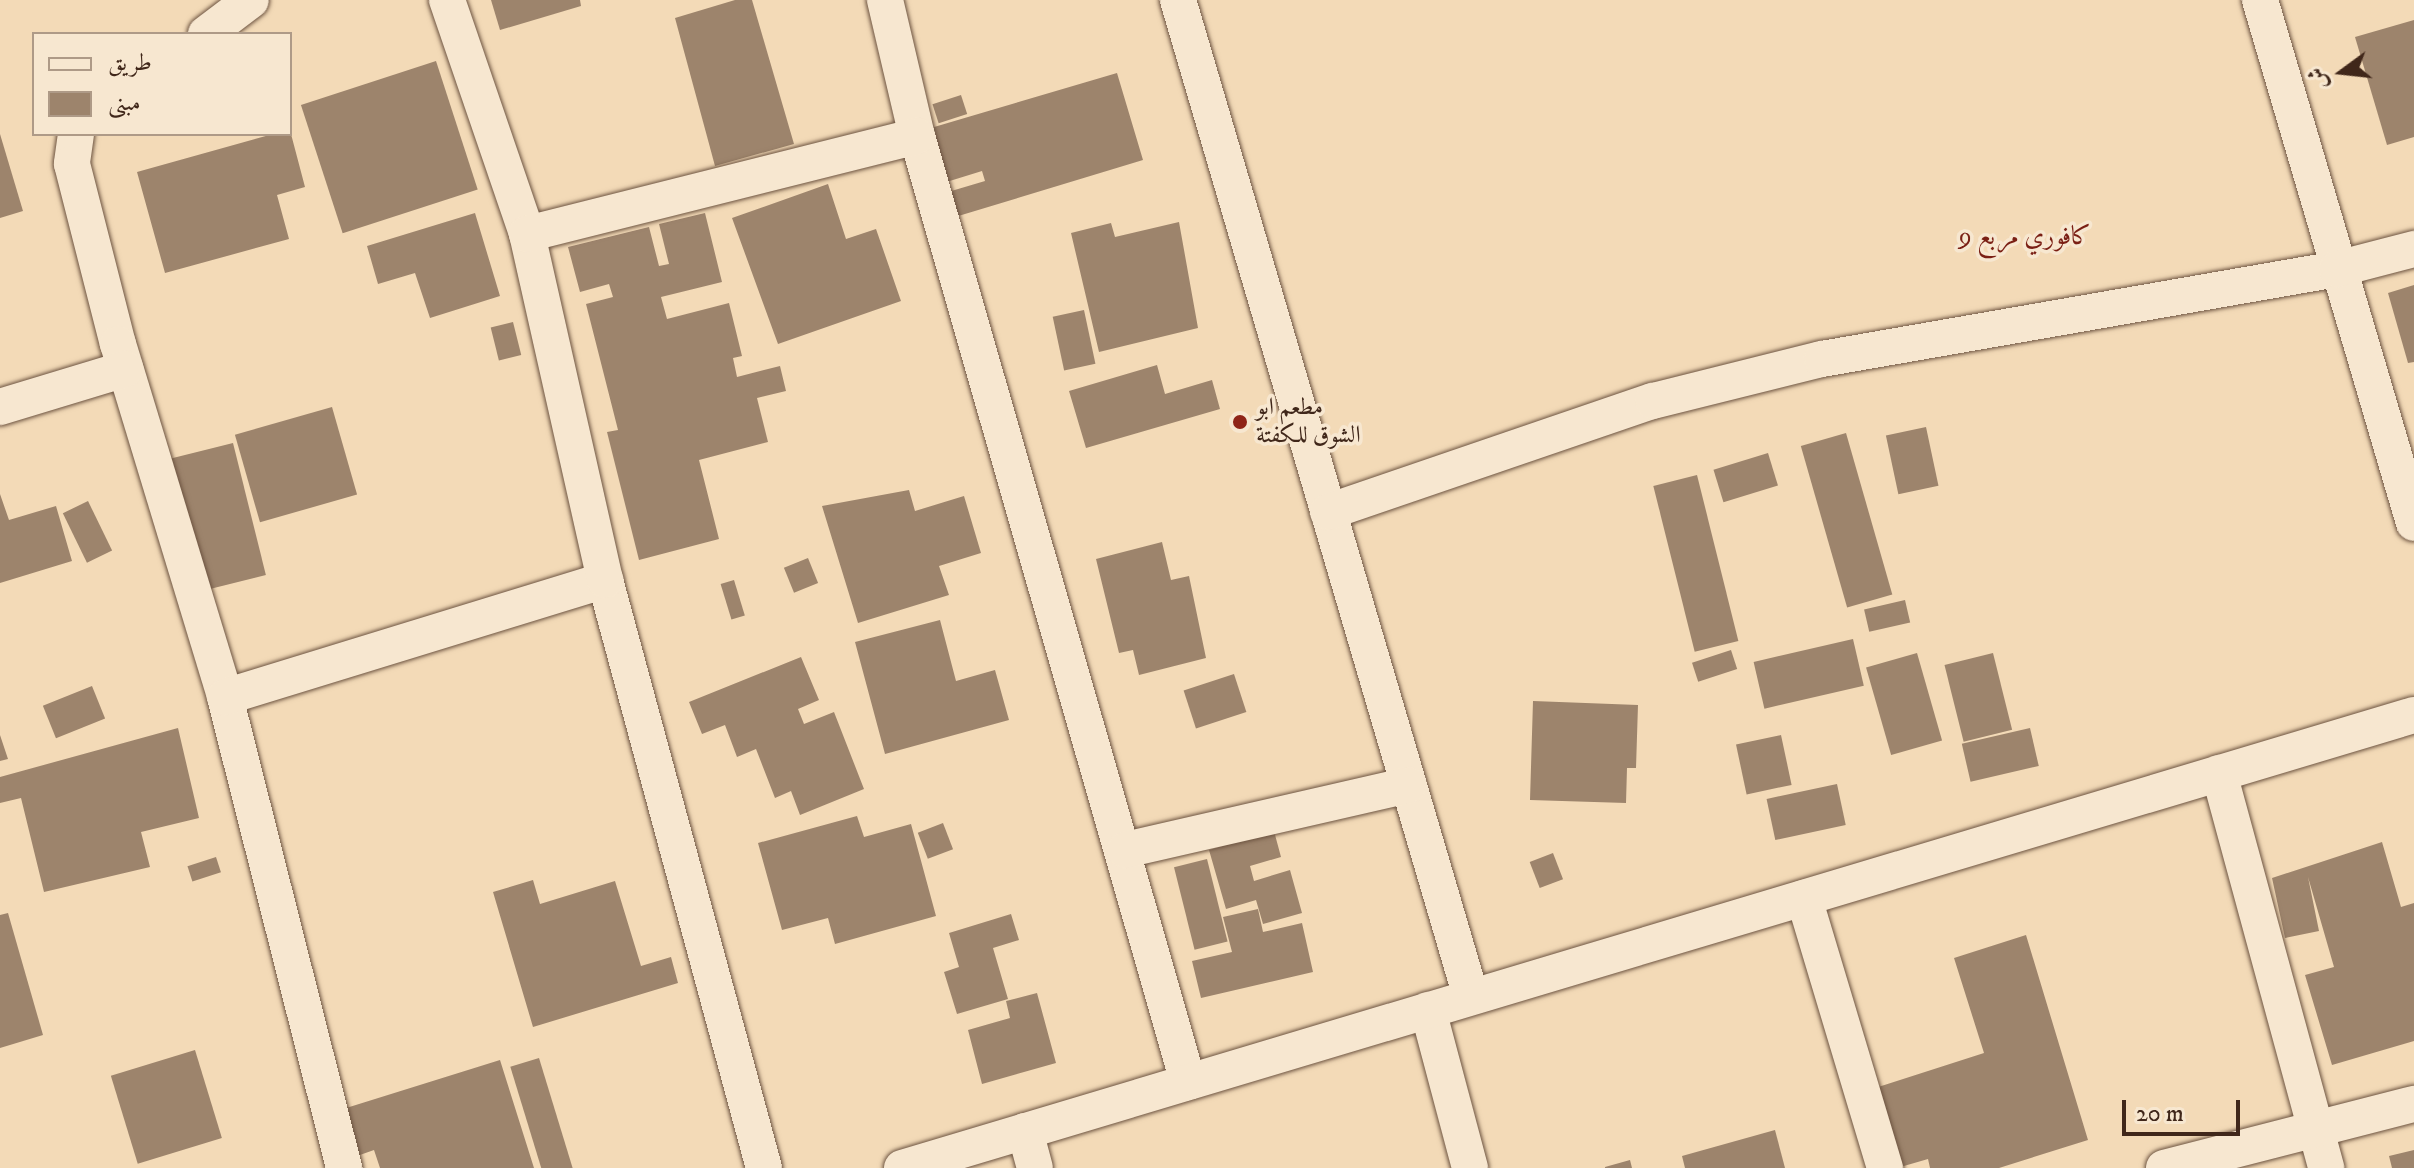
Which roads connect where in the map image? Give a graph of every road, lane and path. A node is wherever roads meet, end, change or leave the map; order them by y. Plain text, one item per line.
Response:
1 (251, 0) edge
2 (447, 0) edge
3 (885, 0) edge
4 (1178, 0) edge
5 (2260, 0) edge
6 (209, 32) edge
7 (76, 136) edge
8 (917, 136) junction
9 (527, 234) junction
10 (2414, 249) edge
11 (2337, 269) junction
12 (125, 369) junction
13 (0, 407) edge
14 (1328, 512) junction
15 (2414, 523) edge
16 (605, 580) junction
17 (225, 697) junction
18 (2414, 715) edge
19 (2219, 773) junction
20 (1409, 785) junction
21 (1125, 850) junction
22 (1804, 898) junction
23 (1471, 997) junction
24 (1428, 1010) junction
25 (1188, 1082) junction
26 (2414, 1104) edge
27 (1025, 1131) junction
28 (2316, 1132) junction
29 (344, 1168) edge
30 (764, 1168) edge
31 (902, 1168) edge
32 (1035, 1168) edge
33 (1470, 1168) edge
34 (1885, 1168) edge
35 (2164, 1168) edge
36 (2326, 1168) edge

1 - 6 street
2 - 9 street
3 - 8 street
4 - 14 street
5 - 11 street
7 - 12 street
8 - 9 street
8 - 21 street
9 - 16 street
10 - 11 street
11 - 14 street
11 - 15 street
12 - 13 street
12 - 17 street
14 - 20 street
16 - 17 street
16 - 30 street
17 - 29 street
18 - 19 street
19 - 22 street
19 - 28 street
20 - 21 street
20 - 23 street
21 - 25 street
22 - 23 street
22 - 34 street
23 - 24 street
24 - 25 street
24 - 33 street
25 - 27 street
26 - 28 street
27 - 31 street
27 - 32 street
28 - 35 street
28 - 36 street

